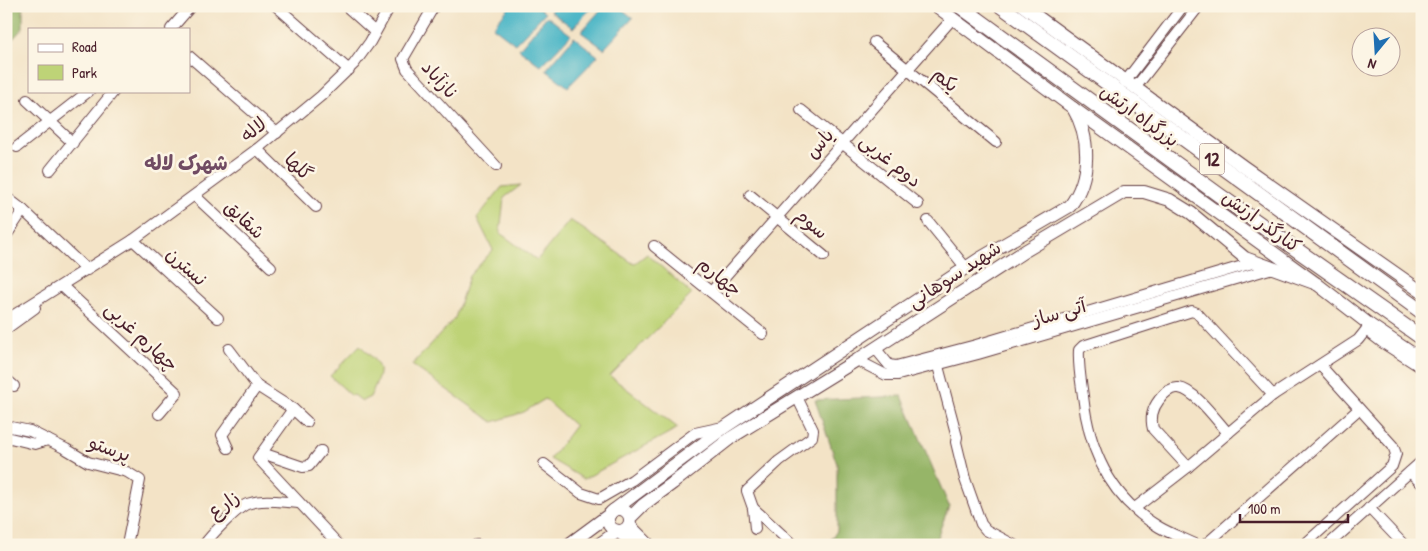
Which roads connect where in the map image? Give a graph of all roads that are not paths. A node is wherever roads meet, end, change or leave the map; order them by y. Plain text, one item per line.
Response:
1 (191, 6) edge
2 (276, 6) edge
3 (346, 6) edge
4 (390, 6) edge
5 (434, 6) edge
6 (936, 6) edge
7 (1001, 6) edge
8 (1023, 6) edge
9 (1183, 6) edge
10 (1200, 6) edge
11 (956, 12) edge
12 (172, 28) edge
13 (376, 32) junction
14 (874, 42) dead end
15 (1090, 56) junction
16 (190, 57) edge
17 (908, 69) junction
18 (349, 70) junction
19 (1130, 85) junction
20 (88, 92) edge
21 (113, 92) edge
22 (27, 100) dead end
23 (1073, 108) junction
24 (801, 110) dead end
25 (50, 121) junction
26 (1159, 121) junction
27 (277, 132) junction
28 (996, 142) dead end
29 (74, 143) junction
30 (842, 143) junction
31 (17, 147) dead end
32 (257, 149) junction
33 (496, 166) dead end
34 (50, 170) dead end
35 (750, 194) dead end
36 (195, 196) junction
37 (6, 197) edge
38 (918, 204) dead end
39 (316, 207) dead end
40 (23, 210) junction
41 (777, 217) junction
42 (928, 221) dead end
43 (6, 236) edge
44 (1018, 236) junction
45 (133, 240) junction
46 (654, 246) dead end
47 (1025, 251) junction
48 (824, 256) dead end
49 (1256, 262) junction
50 (271, 267) dead end
51 (966, 268) junction
52 (1273, 268) junction
53 (86, 270) junction
54 (1240, 272) junction
55 (1317, 284) junction
56 (62, 286) junction
57 (711, 292) junction
58 (1422, 292) edge
59 (1422, 312) edge
60 (218, 318) dead end
61 (6, 320) edge
62 (1368, 327) junction
63 (6, 329) edge
64 (763, 334) dead end
65 (1422, 338) edge
66 (875, 348) junction
67 (229, 350) dead end
68 (977, 350) junction
69 (857, 360) junction
70 (1422, 360) edge
71 (1320, 365) junction
72 (935, 367) junction
73 (1422, 368) edge
74 (257, 386) junction
75 (1273, 395) junction
76 (797, 397) junction
77 (293, 409) junction
78 (1359, 409) junction
79 (159, 414) dead end
80 (306, 422) dead end
81 (6, 426) edge
82 (728, 432) junction
83 (1228, 433) junction
84 (6, 438) edge
85 (48, 440) junction
86 (228, 448) dead end
87 (321, 451) dead end
88 (262, 453) junction
89 (1422, 461) edge
90 (544, 464) dead end
91 (1188, 467) junction
92 (1410, 472) junction
93 (1422, 484) edge
94 (298, 503) junction
95 (753, 508) junction
96 (1135, 508) junction
97 (1370, 508) junction
98 (612, 512) junction
99 (625, 525) junction
100 (755, 529) dead end
101 (127, 545) edge
102 (204, 545) edge
103 (339, 545) edge
104 (568, 545) edge
105 (598, 545) edge
106 (635, 545) edge
107 (649, 545) edge
108 (793, 545) edge
109 (1014, 545) edge
110 (1197, 545) edge
111 (1204, 545) edge
112 (1304, 545) edge
113 (1328, 545) edge
114 (1404, 545) edge

1 - 12 street
2 - 18 street
3 - 13 street
4 - 13 street, لاله
5 - 33 street, نازآباد
6 - 11 main road, کنارگذر ارتش
7 - 26 highway, بزرگراه ارتش / 12
8 - 15 main road, کنارگذر ارتش
9 - 19 street
10 - 19 street
11 - 17 street, یاس
11 - 23 main road, کنارگذر ارتش
11 - 65 highway, بزرگراه ارتش / 12
13 - 18 street, لاله
14 - 17 street, یکم
15 - 19 main road, کنارگذر ارتش
15 - 26 main road
16 - 27 street
17 - 28 street, یکم
17 - 30 street, یاس
18 - 27 street, لاله
19 - 58 main road, کنارگذر ارتش
20 - 25 street
21 - 29 street
22 - 25 street
23 - 44 main road, شهید سوهانی
23 - 55 main road, کنارگذر ارتش
24 - 30 street, دوم غربی
25 - 29 street
25 - 31 street
26 - 59 highway, بزرگراه ارتش / 12
27 - 32 street, لاله
29 - 34 street
30 - 38 street, دوم غربی
30 - 41 street, یاس
32 - 36 street, لاله
32 - 39 street, گلها
35 - 41 street, سوم
36 - 45 street, لاله
36 - 50 street, شقایق
37 - 40 street
40 - 43 street
40 - 53 street
41 - 48 street, سوم
41 - 57 street, یاس
42 - 51 street
44 - 47 main road
44 - 51 main road, شهید سوهانی
45 - 53 street, لاله
45 - 60 street, نسترن
46 - 57 street, چهارم
47 - 49 main road, شهید سوهانی
47 - 66 main road, شهید سوهانی
49 - 52 main road, شهید سوهانی
49 - 54 street, آتی ساز
51 - 82 main road, شهید سوهانی
52 - 54 street, آتی ساز
52 - 55 main road, شهید سوهانی
53 - 56 street, لاله
54 - 68 street, آتی ساز
55 - 62 main road, کنارگذر ارتش
56 - 61 street, لاله
56 - 63 street, لاله
56 - 79 street, چهارم غربی
57 - 64 street, چهارم
62 - 70 main road, کنارگذر ارتش
62 - 71 street
62 - 73 street
66 - 68 street, آتی ساز
66 - 69 main road, شهید سوهانی
67 - 74 street
68 - 72 street, آتی ساز
69 - 72 street, آتی ساز
69 - 76 main road, شهید سوهانی
71 - 75 street
71 - 78 street
72 - 109 street
74 - 77 street
74 - 86 street
75 - 83 street
75 - 96 street
76 - 82 main road, شهید سوهانی
76 - 95 street
77 - 80 street
77 - 88 street
78 - 111 street
78 - 112 street
81 - 85 street, پرستو
82 - 90 street
82 - 98 main road, شهید سوهانی
82 - 99 main road, شهید سوهانی
83 - 91 street
83 - 91 street
84 - 85 street
85 - 101 street, پرستو
87 - 88 street
88 - 94 street
89 - 92 street
91 - 96 street
92 - 93 street
92 - 97 street
94 - 102 street, زارع
94 - 103 street
95 - 100 street
95 - 108 street
96 - 110 street
97 - 113 street
97 - 114 street
98 - 99 main road
98 - 99 main road
98 - 104 main road, شهید سوهانی
99 - 105 main road, شهید سوهانی
99 - 106 main road
99 - 107 main road

